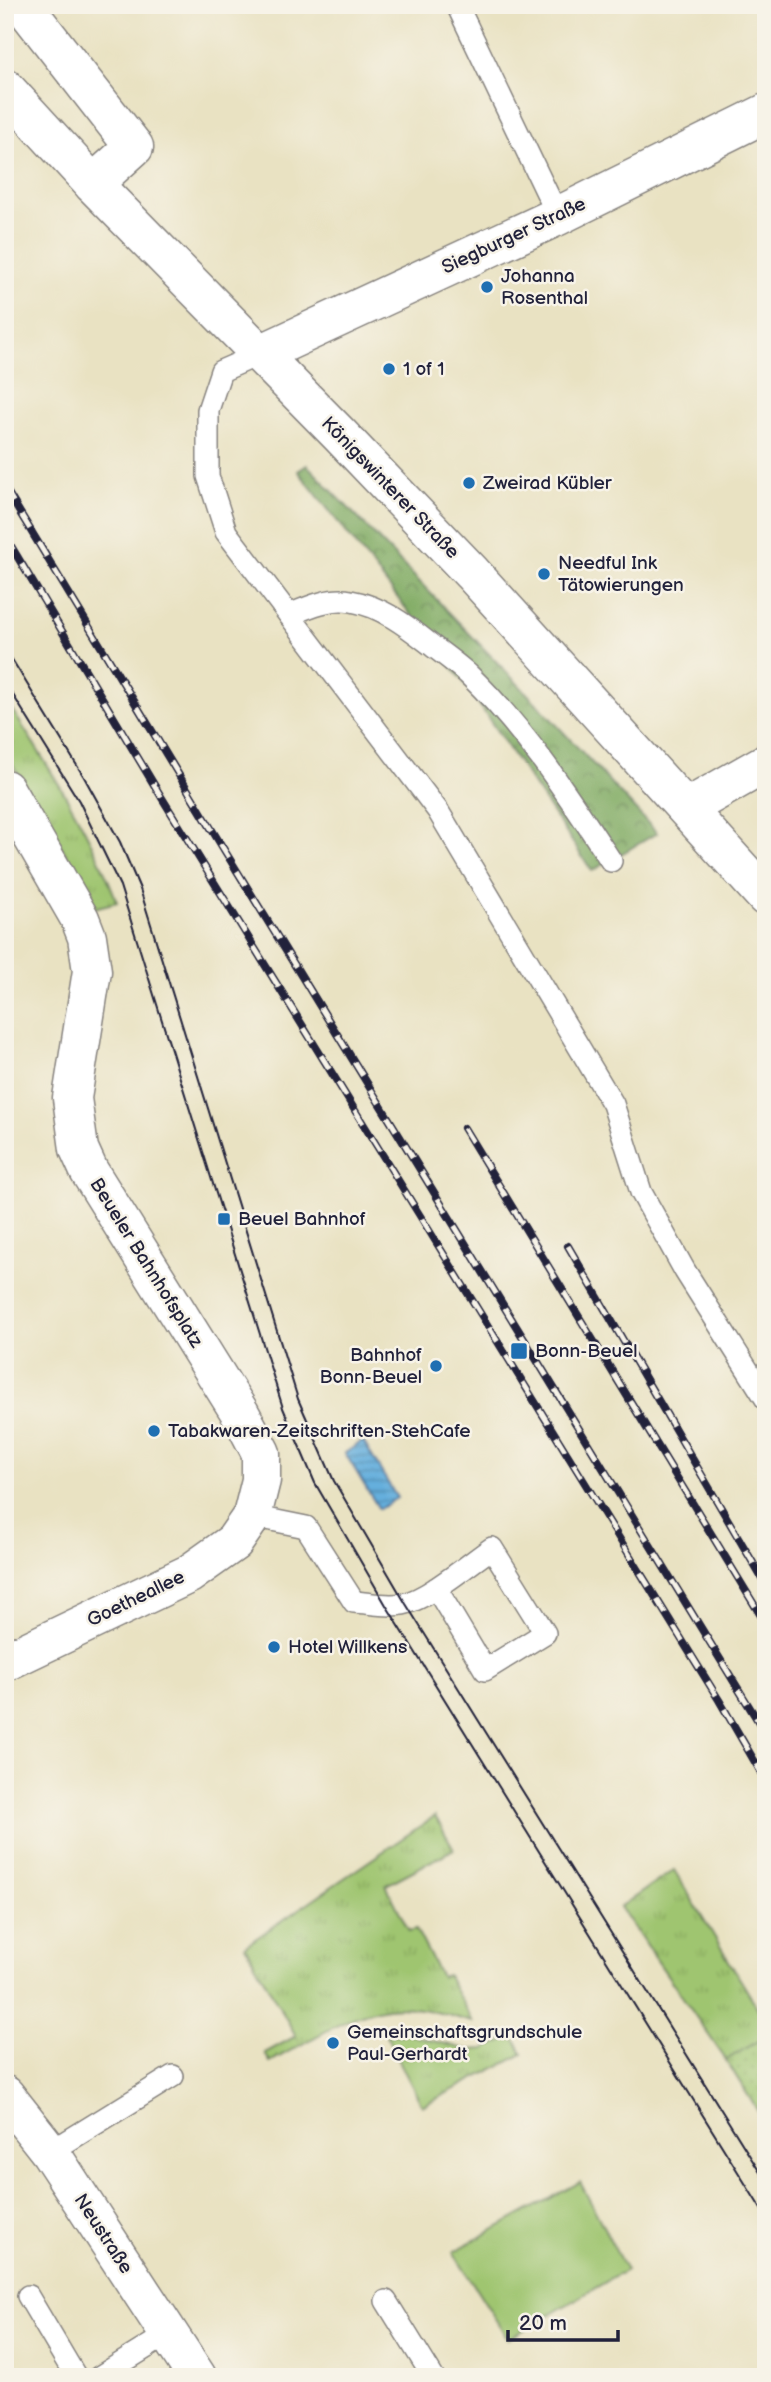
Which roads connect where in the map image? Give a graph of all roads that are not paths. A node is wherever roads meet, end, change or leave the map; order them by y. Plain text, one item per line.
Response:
1 (23, 5) edge
2 (457, 5) edge
3 (5, 88) edge
4 (766, 113) edge
5 (93, 184) junction
6 (558, 216) junction
7 (260, 354) junction
8 (289, 615) junction
9 (766, 763) edge
10 (5, 789) edge
11 (687, 808) junction
12 (611, 861) dead end
13 (766, 897) edge
14 (766, 1399) edge
15 (252, 1516) junction
16 (436, 1588) junction
17 (5, 1662) edge
18 (173, 2076) dead end
19 (5, 2095) edge
20 (50, 2152) junction
21 (28, 2295) dead end
22 (386, 2301) dead end
23 (168, 2334) junction
24 (76, 2377) edge
25 (99, 2377) edge
26 (197, 2377) edge
27 (433, 2377) edge

1 - 5 street
2 - 6 lane
3 - 5 street, Königswinterer Straße
4 - 6 street, Siegburger Straße
5 - 7 street, Königswinterer Straße
6 - 7 street, Siegburger Straße
7 - 8 lane
7 - 11 street, Königswinterer Straße
8 - 12 lane
8 - 14 lane
9 - 11 street
10 - 15 street, Beueler Bahnhofsplatz
11 - 13 street, Königswinterer Straße
15 - 16 lane
15 - 17 street, Goetheallee
16 - 16 lane
18 - 20 lane
19 - 20 street, Neustraße
20 - 23 street, Neustraße
21 - 24 lane
22 - 27 lane
23 - 25 lane
23 - 26 street, Neustraße

